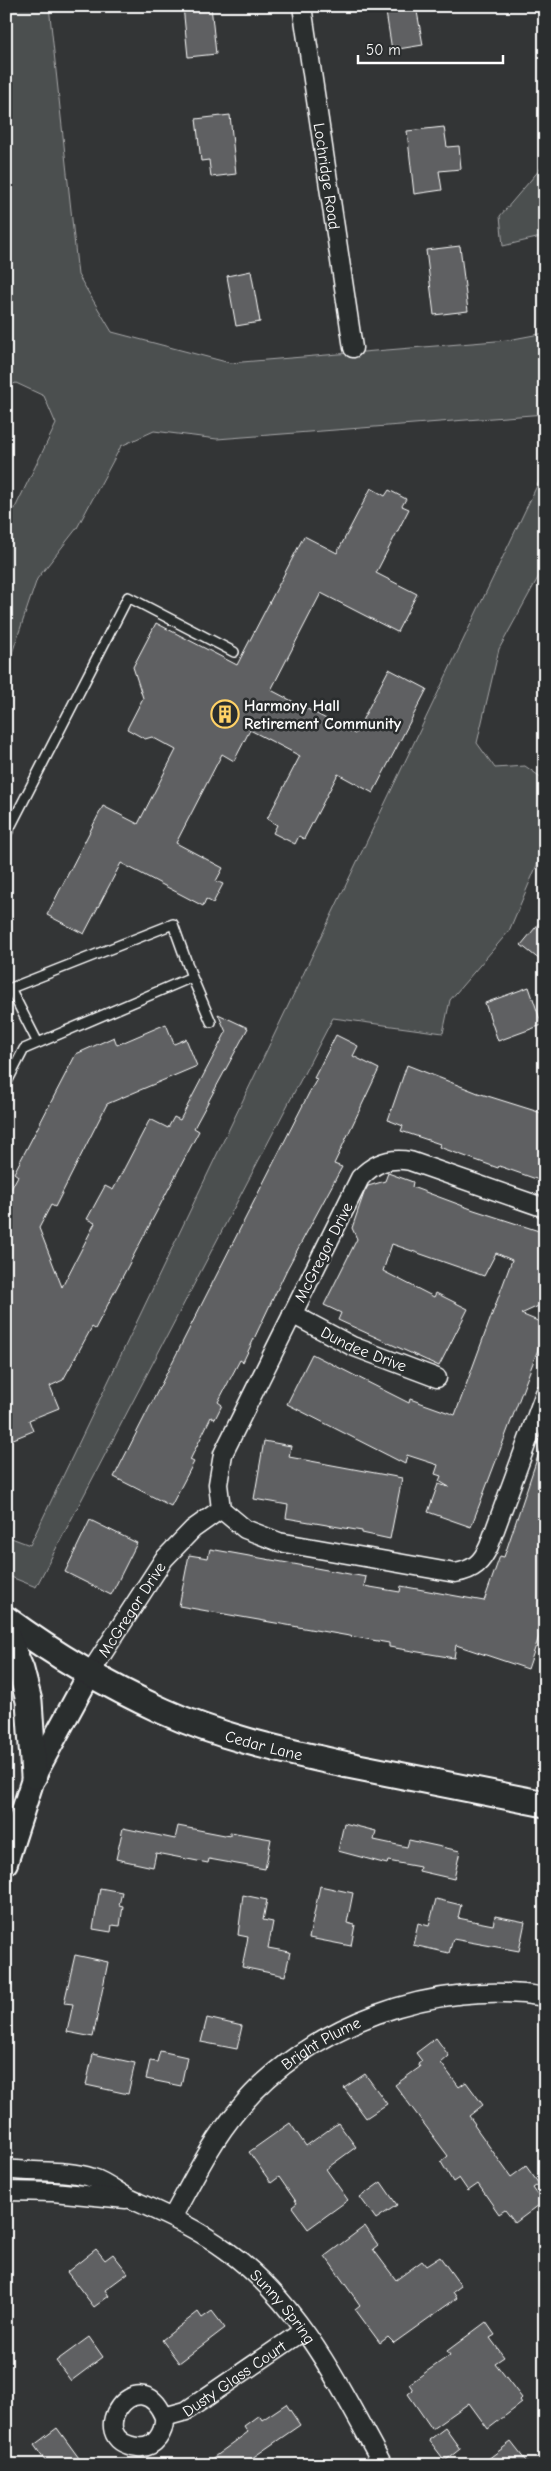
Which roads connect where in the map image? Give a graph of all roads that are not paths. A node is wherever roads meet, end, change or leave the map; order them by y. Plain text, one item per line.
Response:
1 (302, 6) edge
2 (353, 348) dead end
3 (234, 652) dead end
4 (6, 835) edge
5 (192, 976) junction
6 (9, 990) edge
7 (211, 1022) dead end
8 (38, 1043) junction
9 (6, 1084) edge
10 (545, 1208) edge
11 (292, 1314) junction
12 (438, 1378) dead end
13 (545, 1393) edge
14 (221, 1510) junction
15 (6, 1619) edge
16 (6, 1634) edge
17 (90, 1673) junction
18 (34, 1776) junction
19 (545, 1804) edge
20 (6, 1863) edge
21 (545, 1997) edge
22 (6, 2169) edge
23 (6, 2191) edge
24 (131, 2199) junction
25 (173, 2216) junction
26 (303, 2331) junction
27 (164, 2417) dead end
28 (384, 2465) edge

1 - 2 street, Lochridge Road
3 - 4 lane
5 - 6 lane
5 - 7 lane
5 - 8 lane
6 - 8 lane
8 - 9 lane
10 - 11 street, McGregor Drive
11 - 12 street, Dundee Drive
11 - 14 street, McGregor Drive
13 - 14 street
14 - 17 street, McGregor Drive
15 - 17 main road, Cedar Lane
16 - 18 main road
17 - 18 street
17 - 19 main road, Cedar Lane
18 - 20 street
21 - 25 street, Bright Plume
22 - 24 street, Sunny Spring
23 - 24 street, Sunny Spring
24 - 25 street, Sunny Spring
25 - 26 street, Sunny Spring
26 - 27 street, Dusty Glass Court
26 - 28 street, Sunny Spring

